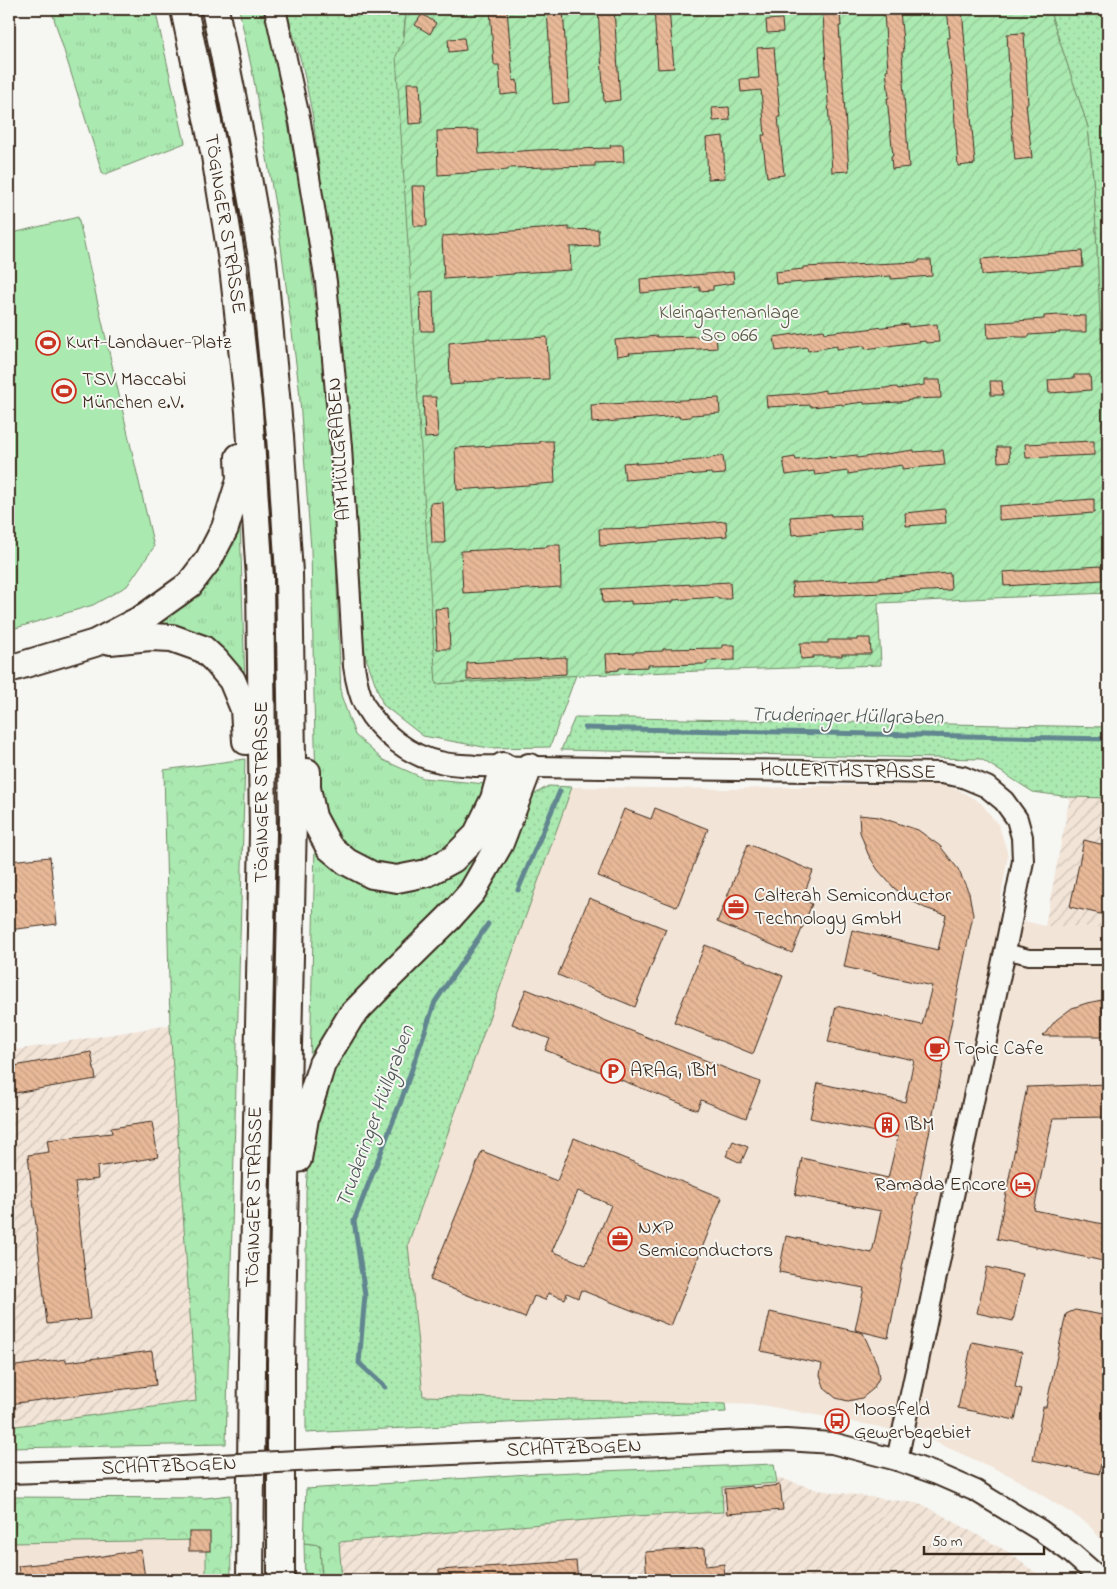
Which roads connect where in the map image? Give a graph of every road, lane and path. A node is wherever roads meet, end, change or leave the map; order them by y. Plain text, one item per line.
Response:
1 (184, 9) edge
2 (215, 9) edge
3 (275, 9) edge
4 (249, 411) junction
5 (290, 610) junction
6 (95, 643) junction
7 (9, 669) edge
8 (516, 766) junction
9 (263, 834) junction
10 (1005, 951) junction
11 (1108, 957) edge
12 (283, 1271) junction
13 (897, 1460) junction
14 (9, 1473) edge
15 (250, 1580) edge
16 (281, 1580) edge
17 (1102, 1580) edge

1 - 4 highway, TÖGINGER STRASSE
2 - 5 highway, TÖGINGER STRASSE
3 - 8 main road, AM HÜLLGRABEN
4 - 6 highway
4 - 9 highway, TÖGINGER STRASSE
5 - 8 highway
5 - 12 highway, TÖGINGER STRASSE
6 - 7 highway
6 - 9 highway
8 - 10 main road, HOLLERITHSTRASSE
8 - 12 highway
9 - 15 highway, TÖGINGER STRASSE
10 - 11 street
10 - 13 main road, HOLLERITHSTRASSE
12 - 16 highway, TÖGINGER STRASSE
13 - 14 main road, SCHATZBOGEN, bridge
13 - 17 main road, SCHATZBOGEN

